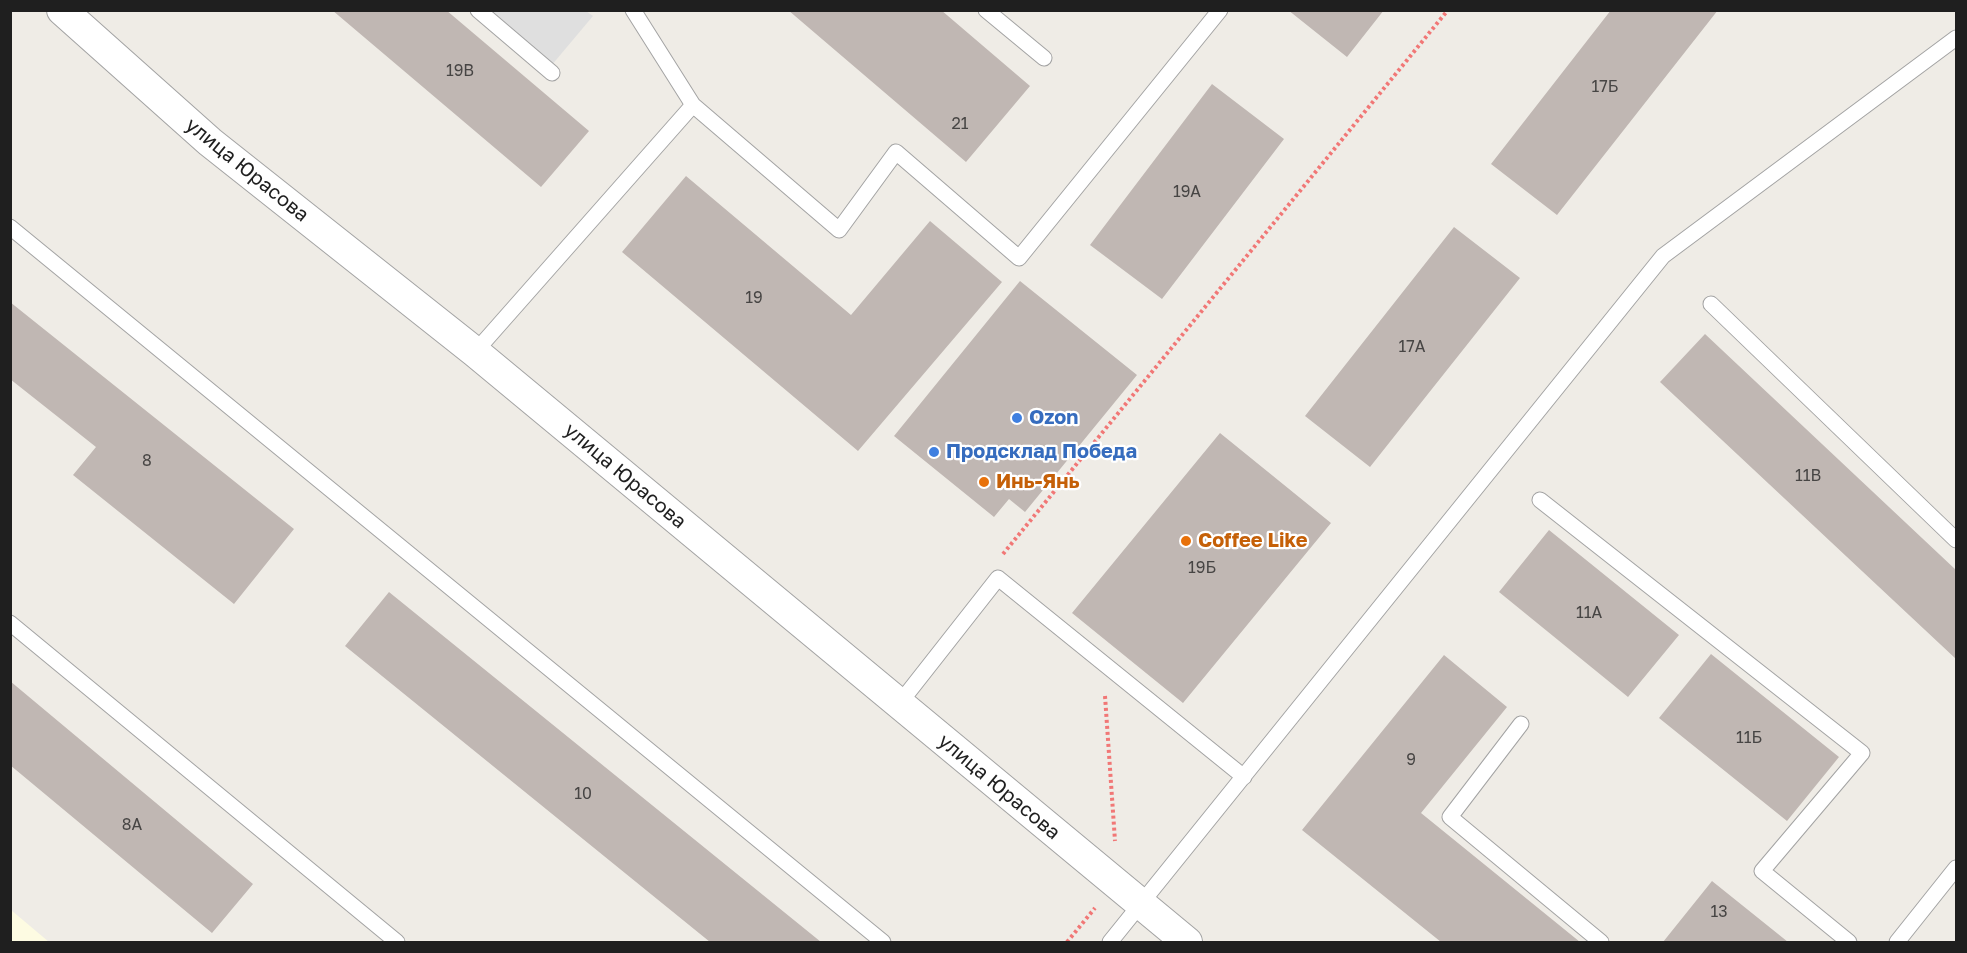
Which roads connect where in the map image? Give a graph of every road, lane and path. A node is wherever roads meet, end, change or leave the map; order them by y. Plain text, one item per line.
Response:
1 (62, 10) edge
2 (478, 10) edge
3 (633, 10) edge
4 (986, 10) edge
5 (1220, 10) edge
6 (1448, 10) edge
7 (1956, 38) edge
8 (1044, 58) dead end
9 (552, 73) dead end
10 (693, 105) junction
11 (10, 227) edge
12 (1712, 304) dead end
13 (475, 352) junction
14 (1540, 500) dead end
15 (1956, 540) edge
16 (998, 578) junction
17 (10, 622) edge
18 (1102, 662) junction
19 (899, 704) junction
20 (1521, 724) dead end
21 (1244, 777) junction
22 (1956, 868) edge
23 (1115, 883) junction
24 (1142, 904) junction
25 (397, 942) edge
26 (883, 942) edge
27 (1068, 942) edge
28 (1110, 942) edge
29 (1187, 942) edge
30 (1601, 942) edge
31 (1849, 942) edge
32 (1896, 942) edge

1 - 13 street, улица Юрасова
2 - 9 lane
3 - 10 lane
4 - 8 lane
5 - 10 lane
6 - 16 path
7 - 21 lane
10 - 13 lane
11 - 26 lane
12 - 15 lane
13 - 19 street, улица Юрасова
14 - 31 lane
16 - 18 lane
16 - 19 lane
17 - 25 lane
18 - 21 lane
18 - 23 path
19 - 23 street, улица Юрасова
20 - 30 lane
21 - 24 lane
22 - 32 lane
23 - 24 street, улица Юрасова
23 - 27 path
24 - 28 lane
24 - 29 street, улица Юрасова

